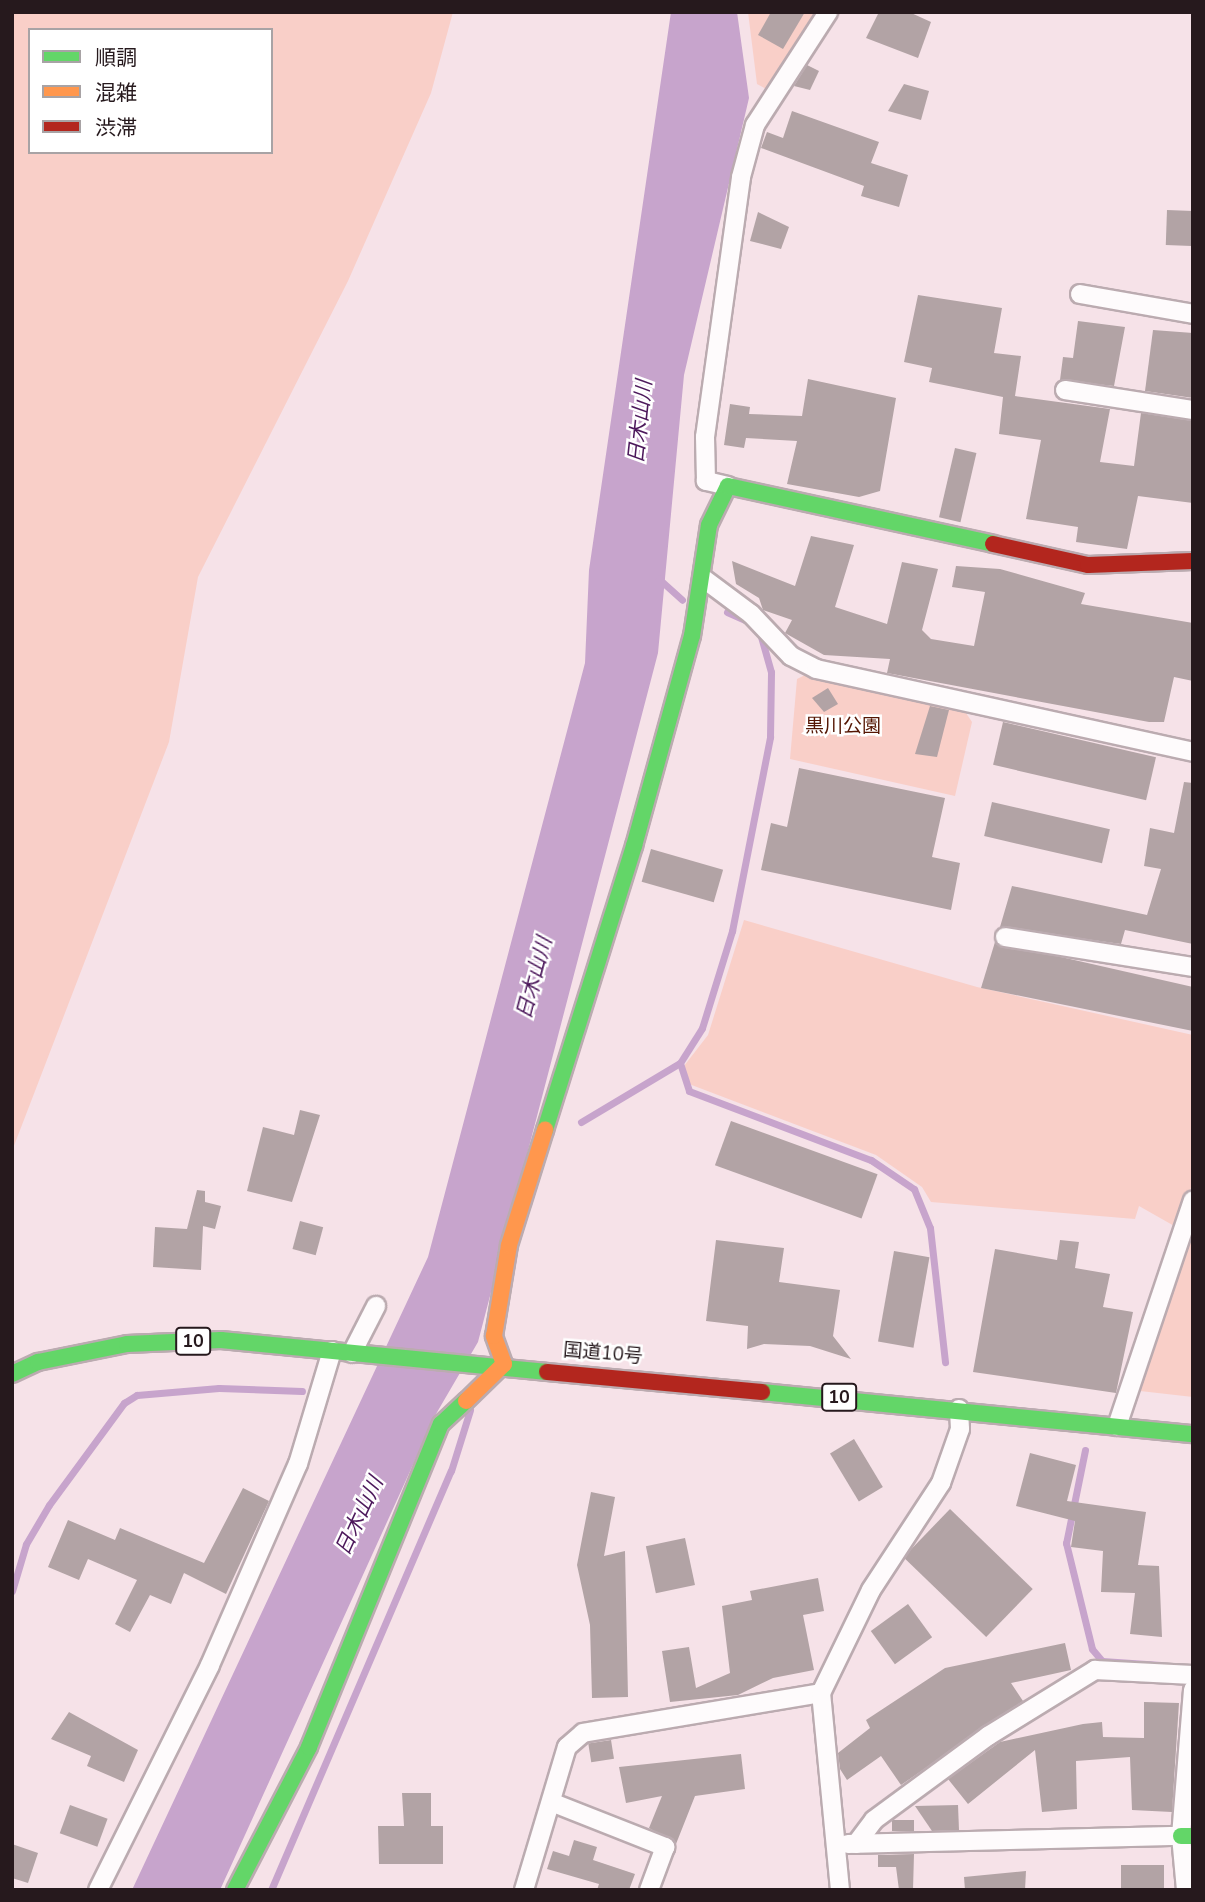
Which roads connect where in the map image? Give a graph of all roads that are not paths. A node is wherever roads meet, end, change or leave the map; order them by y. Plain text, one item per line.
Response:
1 (828, 12) edge
2 (1080, 294) dead end
3 (1193, 314) edge
4 (1065, 390) dead end
5 (1193, 410) edge
6 (727, 486) junction
7 (1193, 561) edge
8 (704, 579) junction
9 (1193, 752) edge
10 (1005, 937) dead end
11 (1193, 967) edge
12 (1193, 1200) edge
13 (376, 1306) dead end
14 (332, 1351) junction
15 (352, 1353) junction
16 (505, 1364) junction
17 (12, 1374) edge
18 (959, 1409) junction
19 (1117, 1426) junction
20 (1193, 1434) edge
21 (1193, 1675) edge
22 (1193, 1689) edge
23 (821, 1693) junction
24 (551, 1802) junction
25 (1187, 1836) edge
26 (836, 1843) junction
27 (856, 1844) junction
28 (99, 1890) edge
29 (235, 1890) edge
30 (524, 1890) edge
31 (649, 1890) edge
32 (841, 1890) edge
33 (1186, 1890) edge

1 - 6 street
2 - 3 street
4 - 5 street
6 - 7 main road
6 - 8 main road
8 - 9 street
8 - 16 main road
10 - 11 street
12 - 19 street
13 - 15 street
14 - 15 main road, 国道10号 / 10
14 - 17 main road, 国道10号 / 10
14 - 28 street
15 - 16 main road, 国道10号 / 10
16 - 18 main road, 国道10号 / 10
16 - 29 main road
18 - 19 main road, 国道10号 / 10
18 - 23 street
19 - 20 main road, 国道10号 / 10
21 - 27 street
22 - 25 street
23 - 24 street
23 - 26 street
24 - 30 street
24 - 31 street
25 - 27 street
25 - 33 street
26 - 27 street
26 - 32 street

